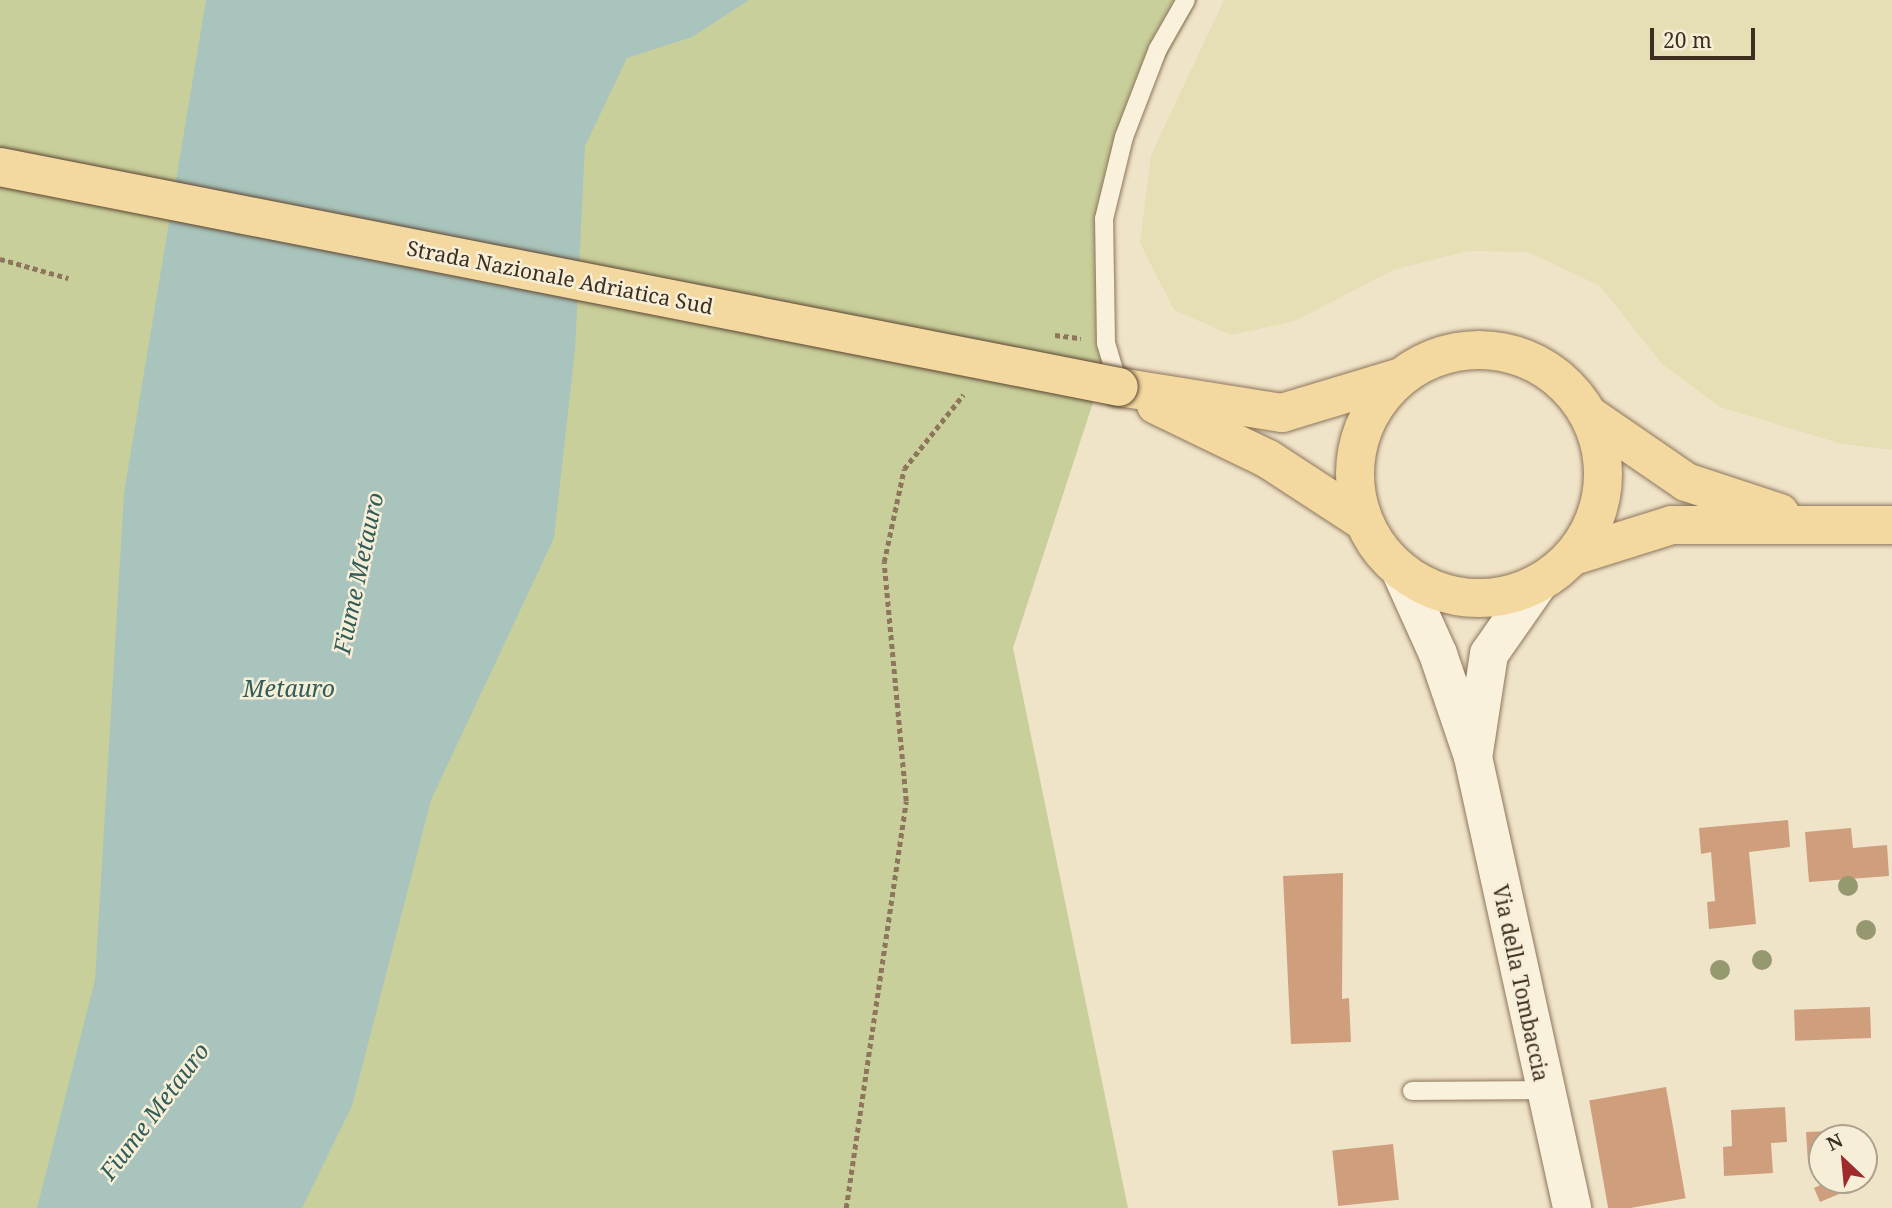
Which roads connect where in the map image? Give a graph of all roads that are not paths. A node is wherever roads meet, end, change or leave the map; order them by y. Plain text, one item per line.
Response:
1 (1186, 0) edge
2 (0, 167) edge
3 (1401, 377) junction
4 (1119, 387) junction
5 (1590, 416) junction
6 (1363, 521) junction
7 (1808, 522) junction
8 (1892, 525) edge
9 (1573, 556) junction
10 (1401, 572) junction
11 (1538, 584) junction
12 (1473, 757) junction
13 (1544, 1090) junction
14 (1412, 1091) dead end
15 (1572, 1208) edge

1 - 4 lane
2 - 4 main road, Strada Nazionale Adriatica Sud, bridge
3 - 4 main road, Strada Nazionale Adriatica Sud
3 - 5 main road
3 - 6 main road
4 - 6 main road, Strada Nazionale Adriatica Sud
5 - 7 main road
5 - 9 main road
6 - 10 main road
7 - 8 main road
7 - 9 main road
9 - 11 main road
10 - 11 main road
10 - 12 main road, Via della Tombaccia
11 - 12 main road, Via della Tombaccia
12 - 13 main road, Via della Tombaccia
13 - 14 lane
13 - 15 main road, Via della Tombaccia

